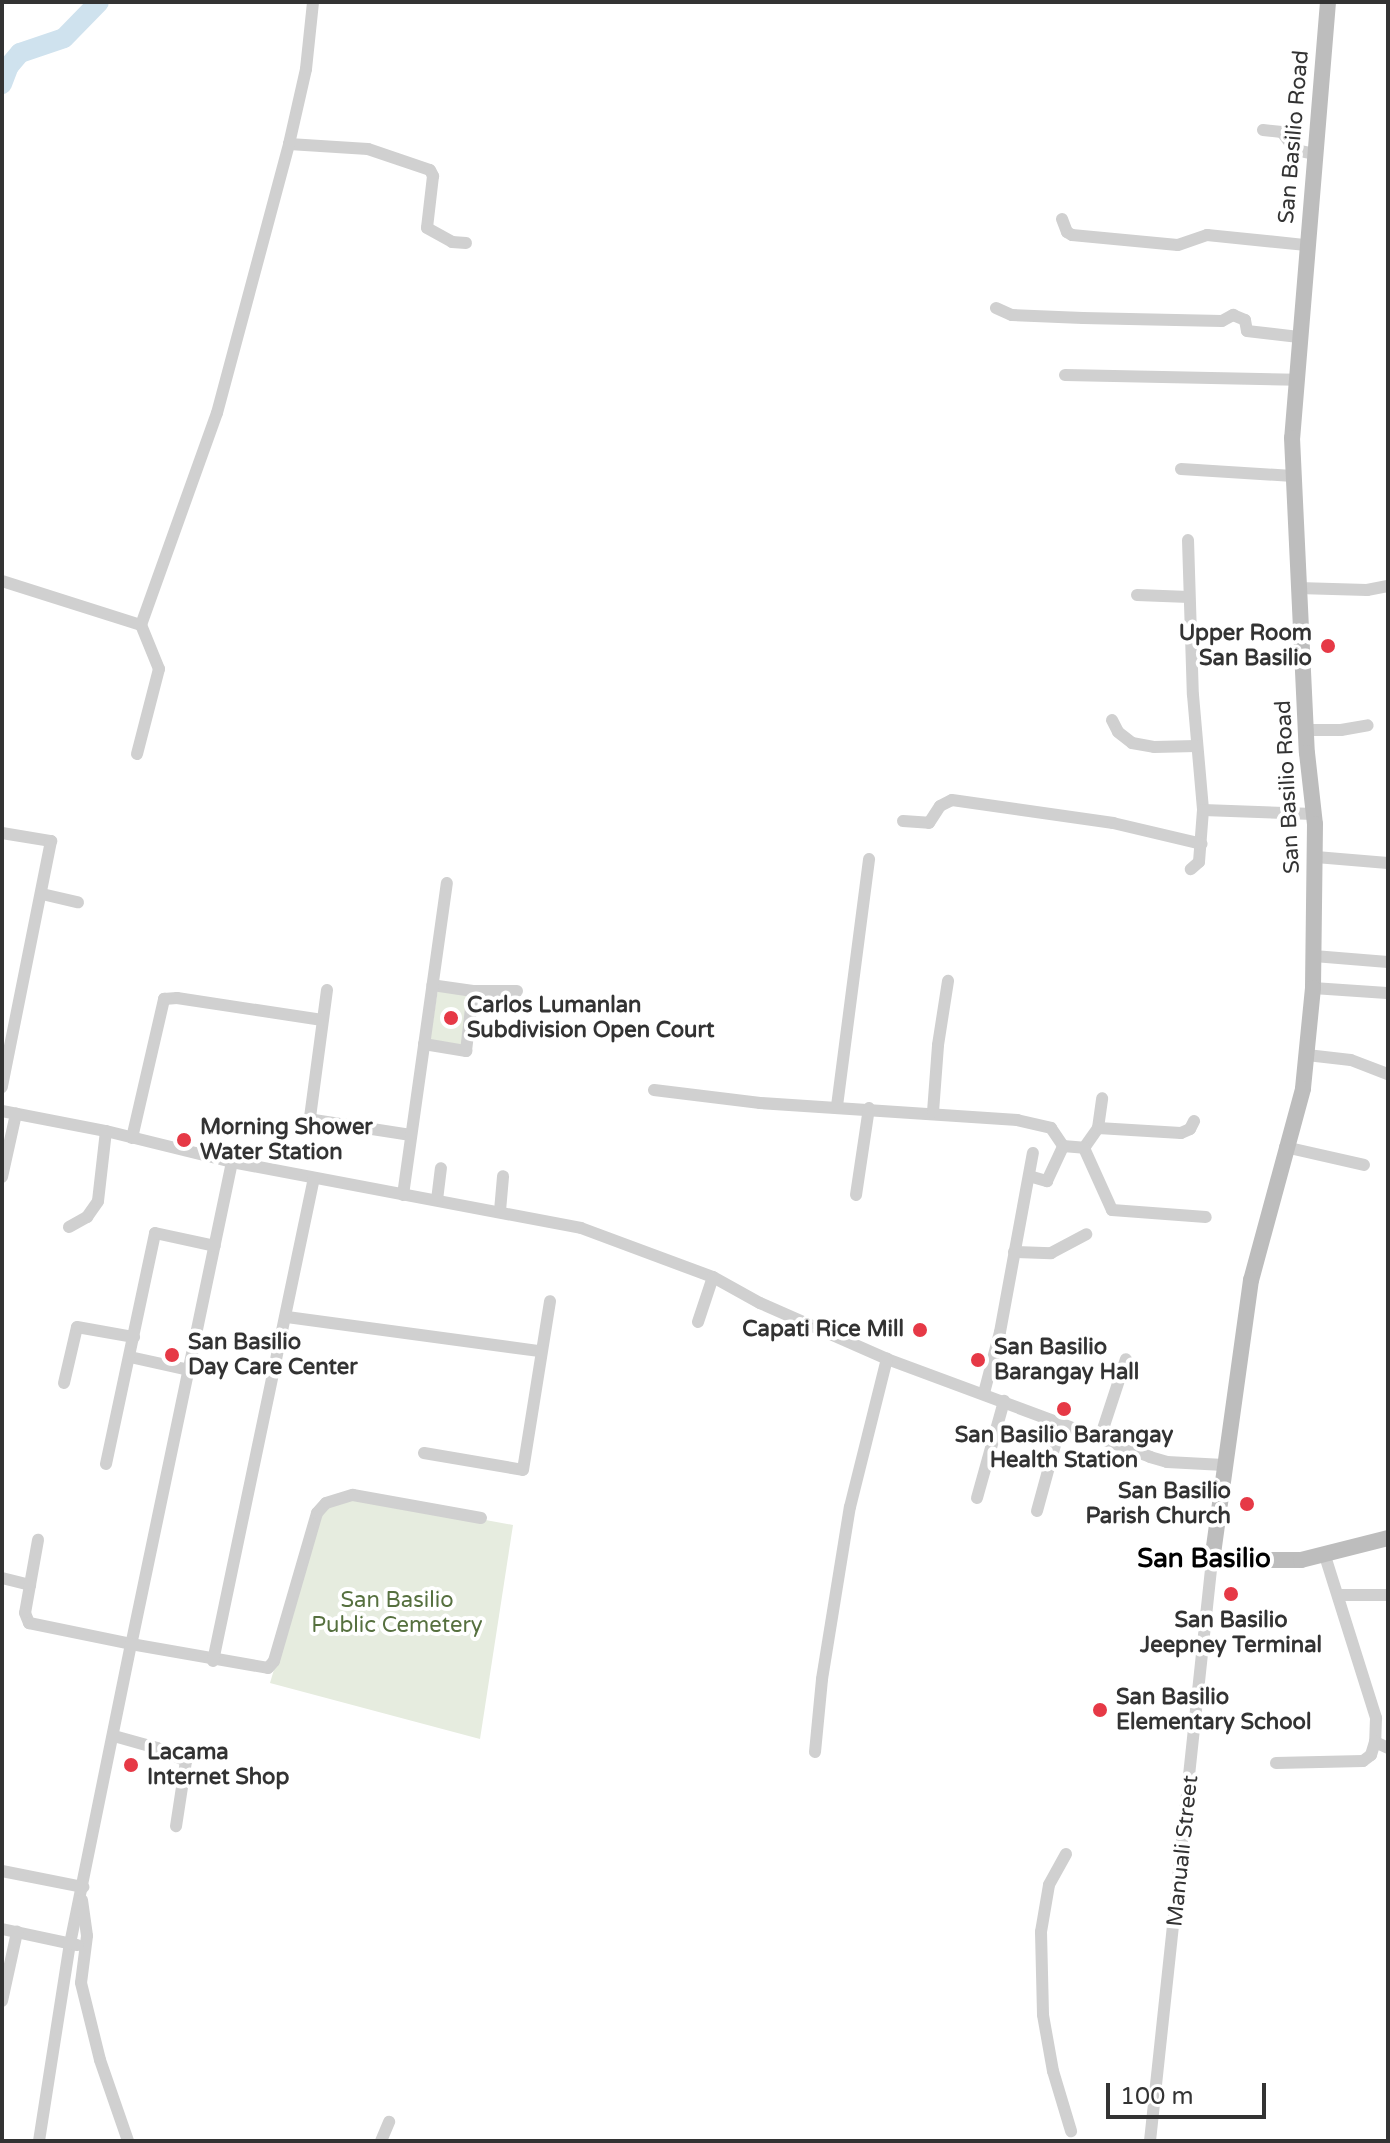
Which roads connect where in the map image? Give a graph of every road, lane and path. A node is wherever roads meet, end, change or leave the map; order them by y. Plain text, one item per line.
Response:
1 (313, 2) edge
2 (1328, 2) edge
3 (1263, 130) dead end
4 (289, 144) junction
5 (1315, 154) junction
6 (1062, 219) dead end
7 (466, 243) dead end
8 (1306, 245) junction
9 (996, 308) dead end
10 (1299, 337) junction
11 (1065, 375) dead end
12 (1296, 380) junction
13 (1181, 469) dead end
14 (1293, 476) junction
15 (1188, 540) dead end
16 (2, 581) edge
17 (1388, 586) edge
18 (1298, 588) junction
19 (1137, 595) dead end
20 (1189, 597) junction
21 (141, 625) junction
22 (1112, 720) dead end
23 (1368, 725) dead end
24 (1307, 730) junction
25 (1196, 746) junction
26 (137, 754) dead end
27 (1203, 810) junction
28 (1314, 814) junction
29 (903, 821) dead end
30 (2, 833) edge
31 (1202, 844) junction
32 (1316, 857) junction
33 (869, 859) dead end
34 (1388, 863) edge
35 (1191, 869) dead end
36 (447, 883) dead end
37 (42, 894) junction
38 (78, 902) dead end
39 (1314, 956) junction
40 (1388, 962) edge
41 (948, 981) dead end
42 (432, 985) junction
43 (1313, 988) junction
44 (327, 990) dead end
45 (473, 991) junction
46 (517, 991) dead end
47 (1387, 993) edge
48 (322, 1020) junction
49 (424, 1044) junction
50 (1307, 1055) junction
51 (1388, 1074) edge
52 (2, 1087) edge
53 (654, 1090) dead end
54 (1102, 1098) dead end
55 (837, 1106) junction
56 (869, 1108) junction
57 (2, 1111) edge
58 (933, 1112) junction
59 (1194, 1121) dead end
60 (14, 1122) junction
61 (1098, 1128) junction
62 (411, 1135) junction
63 (106, 1137) junction
64 (132, 1138) junction
65 (1063, 1146) junction
66 (1285, 1147) junction
67 (1084, 1148) junction
68 (1033, 1153) dead end
69 (232, 1162) junction
70 (1364, 1165) dead end
71 (441, 1168) dead end
72 (503, 1176) dead end
73 (1029, 1176) junction
74 (2, 1177) edge
75 (314, 1178) junction
76 (403, 1195) junction
77 (856, 1195) dead end
78 (437, 1200) junction
79 (500, 1211) junction
80 (1206, 1217) dead end
81 (69, 1227) dead end
82 (1086, 1234) dead end
83 (215, 1246) junction
84 (1014, 1252) junction
85 (713, 1277) junction
86 (550, 1301) dead end
87 (287, 1317) junction
88 (698, 1322) dead end
89 (134, 1337) junction
90 (540, 1351) junction
91 (130, 1357) junction
92 (887, 1359) junction
93 (1126, 1359) dead end
94 (189, 1370) junction
95 (64, 1383) dead end
96 (984, 1393) junction
97 (1004, 1401) junction
98 (1061, 1423) junction
99 (1100, 1438) junction
100 (424, 1453) dead end
101 (106, 1464) dead end
102 (1224, 1465) junction
103 (977, 1498) dead end
104 (1037, 1511) dead end
105 (481, 1518) dead end
106 (1388, 1538) edge
107 (38, 1540) dead end
108 (1325, 1556) junction
109 (1212, 1560) junction
110 (2, 1578) edge
111 (30, 1585) junction
112 (1338, 1595) junction
113 (1388, 1595) edge
114 (131, 1644) junction
115 (213, 1661) junction
116 (114, 1736) junction
117 (1375, 1742) junction
118 (1388, 1748) edge
119 (815, 1752) dead end
120 (1276, 1763) dead end
121 (176, 1826) dead end
122 (1066, 1854) dead end
123 (2, 1871) edge
124 (83, 1892) junction
125 (2, 1929) edge
126 (17, 1932) junction
127 (70, 1943) junction
128 (85, 1947) junction
129 (2, 2001) edge
130 (389, 2122) dead end
131 (1071, 2131) dead end
132 (39, 2141) edge
133 (128, 2141) edge
134 (381, 2141) edge
135 (1150, 2141) edge

1 - 4 street
2 - 5 street, San Basilio Road
3 - 5 street
4 - 7 street
4 - 21 street
5 - 8 street, San Basilio Road
6 - 8 street
8 - 10 street, San Basilio Road
9 - 10 street
10 - 12 street, San Basilio Road
11 - 12 street
12 - 14 street, San Basilio Road
13 - 14 street
14 - 18 street, San Basilio Road
15 - 20 street
16 - 21 street
17 - 18 street
18 - 24 street, San Basilio Road
19 - 20 street
20 - 25 street
21 - 26 street
22 - 25 street
23 - 24 street
24 - 28 street, San Basilio Road
25 - 27 street
27 - 28 street
27 - 31 street
28 - 32 street, San Basilio Road
29 - 31 street
30 - 37 street
31 - 35 street
32 - 34 street
32 - 39 street, San Basilio Road
33 - 55 street
36 - 42 street
37 - 38 street
37 - 52 street
39 - 40 street
39 - 43 street, San Basilio Road
41 - 58 street
42 - 45 street
42 - 49 street
43 - 47 street
43 - 50 street, San Basilio Road
44 - 48 street
45 - 46 street
45 - 49 street
48 - 62 street
48 - 64 street
49 - 62 street
50 - 51 street
50 - 66 street, San Basilio Road
53 - 55 street
54 - 61 street
55 - 56 street
56 - 58 street
56 - 77 street
57 - 60 street
58 - 65 street
59 - 61 street
60 - 63 street
60 - 74 street
61 - 67 street
62 - 76 street
63 - 64 street
63 - 81 street
64 - 69 street
65 - 67 street
65 - 73 street
66 - 70 street
66 - 102 street, San Basilio Road
67 - 80 street
68 - 73 street
69 - 75 street
69 - 83 street
71 - 78 street
72 - 79 street
73 - 84 street
75 - 76 street
75 - 87 street
76 - 78 street
78 - 79 street
79 - 85 street
82 - 84 street
83 - 89 street
83 - 94 street
84 - 96 street
85 - 88 street
85 - 92 street
86 - 90 street
87 - 90 street
87 - 115 street
89 - 91 street
89 - 95 street
90 - 100 street
91 - 94 street
91 - 101 street
92 - 96 street
92 - 119 street
93 - 99 street
94 - 114 street
96 - 97 street
97 - 98 street
97 - 103 street
98 - 99 street
98 - 104 street
99 - 102 street
102 - 109 street, San Basilio Road
105 - 115 street
106 - 108 street
107 - 111 street
108 - 109 street
108 - 112 street
109 - 135 street, Manuali Street
110 - 111 street
111 - 114 street
112 - 113 street
112 - 117 street
114 - 115 street
114 - 116 street
116 - 121 street
116 - 124 street
117 - 118 street
117 - 120 street
122 - 131 street
123 - 124 street
124 - 127 street
124 - 128 street
125 - 126 street
126 - 127 street
126 - 129 street
127 - 128 street
127 - 132 street
128 - 133 street
130 - 134 street

